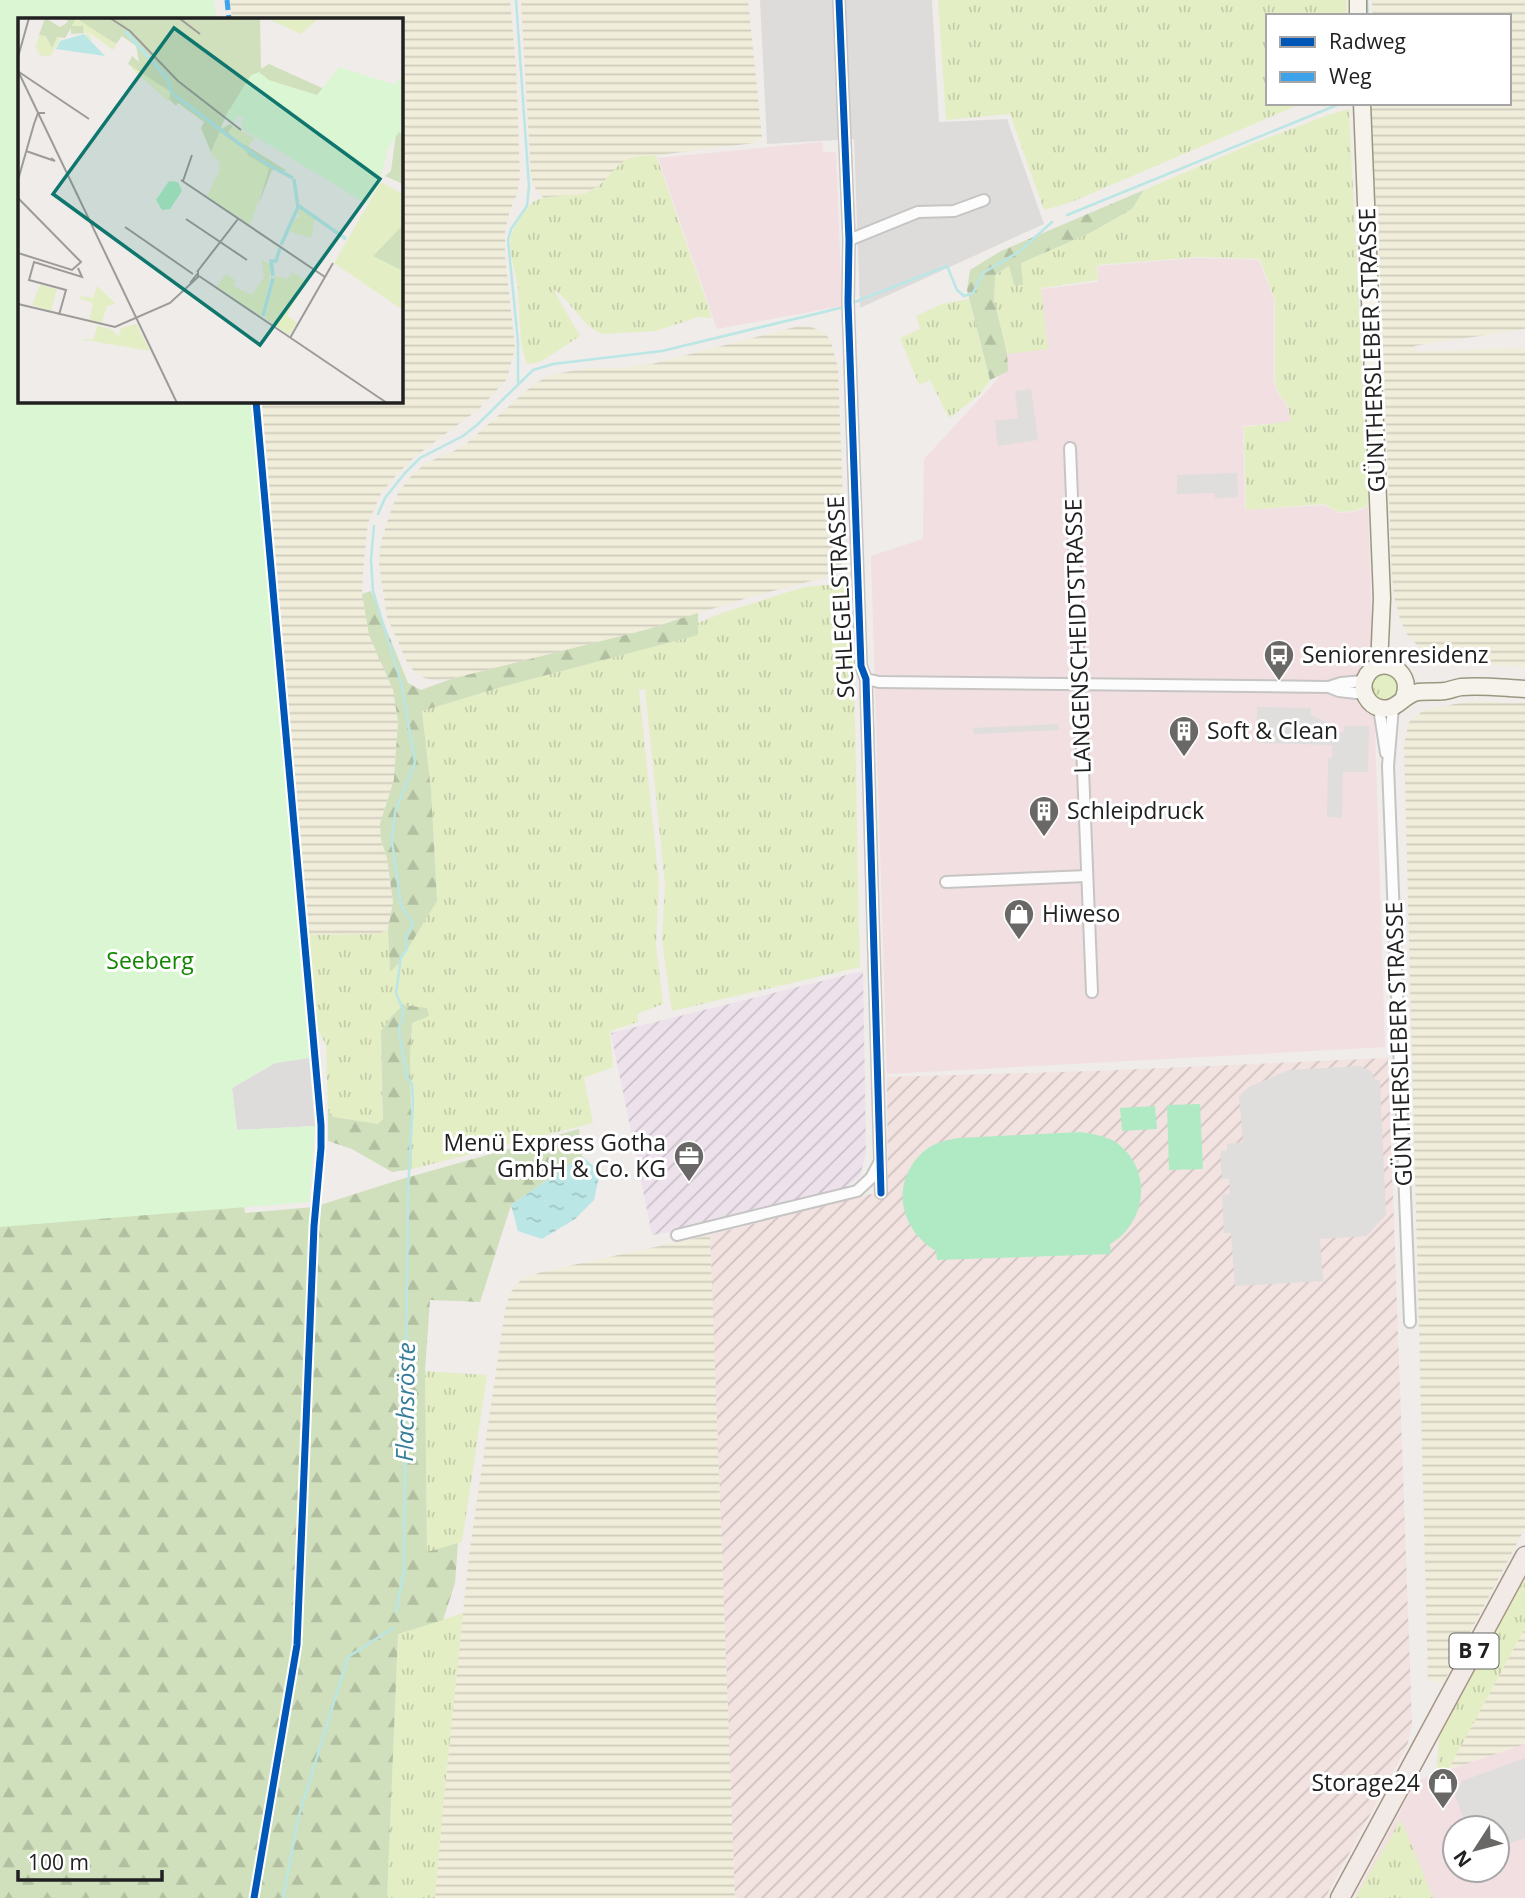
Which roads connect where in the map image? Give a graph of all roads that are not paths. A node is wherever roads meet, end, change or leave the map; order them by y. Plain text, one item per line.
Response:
1 (839, 0) edge
2 (1362, 105) edge
3 (984, 200) dead end
4 (849, 240) junction
5 (1070, 448) dead end
6 (1385, 666) junction
7 (866, 679) junction
8 (1405, 679) junction
9 (1080, 685) junction
10 (1364, 687) junction
11 (1462, 687) junction
12 (1525, 689) edge
13 (1392, 704) junction
14 (1087, 876) junction
15 (946, 882) dead end
16 (1092, 992) dead end
17 (880, 1160) junction
18 (881, 1193) dead end
19 (677, 1235) dead end
20 (1410, 1322) dead end
21 (1525, 1556) edge
22 (1340, 1898) edge

1 - 4 street, SCHLEGELSTRASSE
2 - 6 main road, GÜNTHERSLEBER STRASSE
3 - 4 street
4 - 7 street, SCHLEGELSTRASSE
5 - 9 street, LANGENSCHEIDTSTRASSE
6 - 8 main road
6 - 10 main road
7 - 9 street
7 - 17 street, SCHLEGELSTRASSE
8 - 11 main road
8 - 13 main road
9 - 10 street
9 - 14 street, LANGENSCHEIDTSTRASSE
10 - 13 main road
11 - 12 main road
11 - 13 main road
13 - 20 street, GÜNTHERSLEBER STRASSE
14 - 15 street
14 - 16 street, LANGENSCHEIDTSTRASSE
17 - 18 street, SCHLEGELSTRASSE
17 - 19 street
21 - 22 main road, B 7

